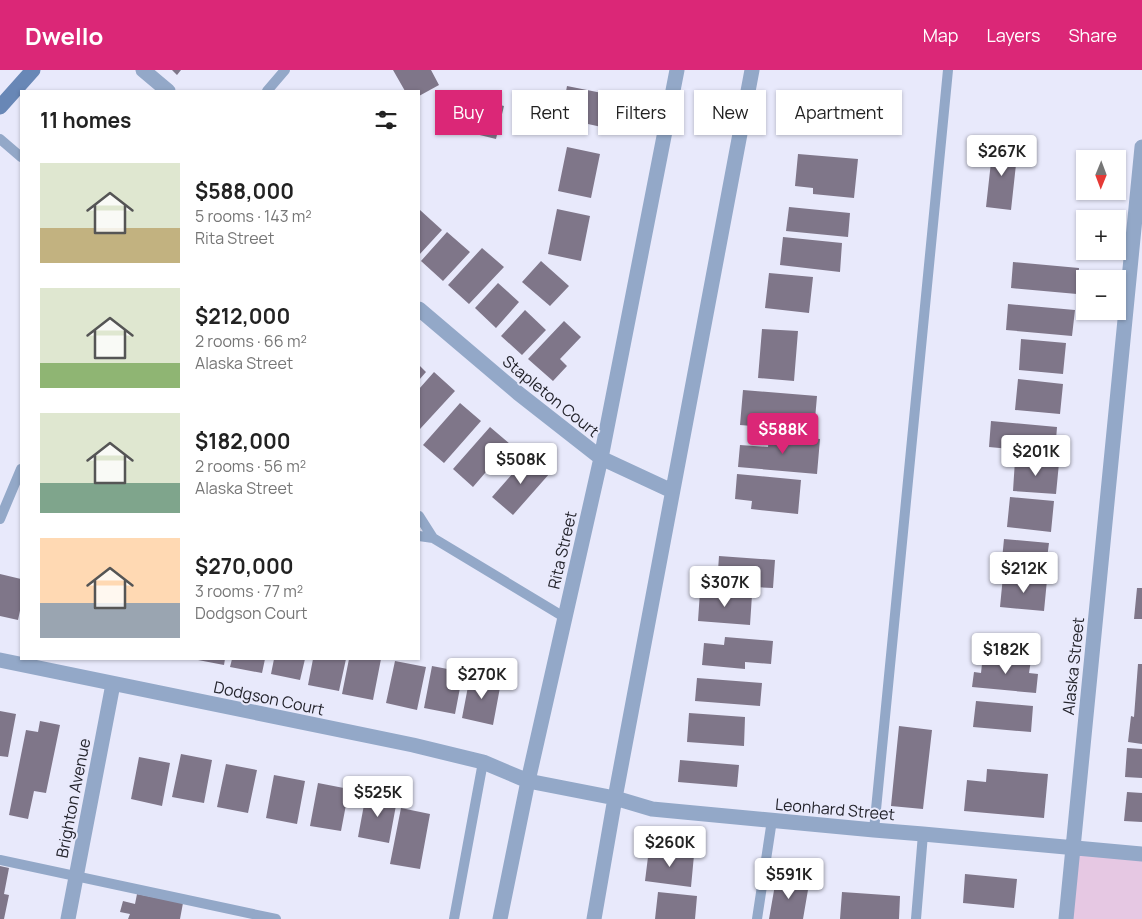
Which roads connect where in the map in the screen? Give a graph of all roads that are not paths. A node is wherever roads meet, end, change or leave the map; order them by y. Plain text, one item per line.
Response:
1 (33, 70) edge
2 (144, 70) edge
3 (286, 70) edge
4 (677, 70) edge
5 (752, 70) edge
6 (948, 70) edge
7 (167, 90) edge
8 (268, 90) edge
9 (0, 107) edge
10 (0, 139) edge
11 (1142, 147) edge
12 (20, 156) edge
13 (420, 310) edge
14 (600, 458) junction
15 (20, 471) edge
16 (672, 491) junction
17 (420, 518) edge
18 (0, 519) edge
19 (420, 536) edge
20 (433, 538) junction
21 (564, 617) junction
22 (0, 660) edge
23 (113, 684) junction
24 (483, 762) junction
25 (528, 781) junction
26 (615, 798) junction
27 (772, 820) junction
28 (874, 830) junction
29 (923, 834) junction
30 (1073, 848) junction
31 (1142, 854) edge
32 (0, 860) edge
33 (76, 877) junction
34 (68, 919) edge
35 (275, 919) edge
36 (454, 919) edge
37 (500, 919) edge
38 (594, 919) edge
39 (757, 919) edge
40 (916, 919) edge
41 (1066, 919) edge

1 - 9 main road
2 - 7 street
3 - 8 lane
4 - 14 street, Rita Street
5 - 16 street
6 - 28 lane
10 - 12 lane
11 - 30 street, Alaska Street
13 - 14 street, Stapleton Court
14 - 16 street, Stapleton Court
14 - 21 street, Rita Street
15 - 18 lane
16 - 26 street
17 - 20 lane
19 - 20 lane
20 - 21 lane
21 - 25 street, Rita Street
22 - 23 street, Dodgson Court
23 - 24 street, Dodgson Court
23 - 33 street, Brighton Avenue
24 - 25 street, Dodgson Court
24 - 36 lane
25 - 26 street, Leonhard Street
25 - 37 street, Rita Street
26 - 27 street, Leonhard Street
26 - 38 street
27 - 28 street, Leonhard Street
27 - 39 lane
28 - 29 street, Leonhard Street
29 - 30 street, Leonhard Street
29 - 40 lane
30 - 31 street, Leonhard Street
30 - 41 street, Alaska Street
32 - 33 lane
33 - 34 street, Brighton Avenue
33 - 35 lane

